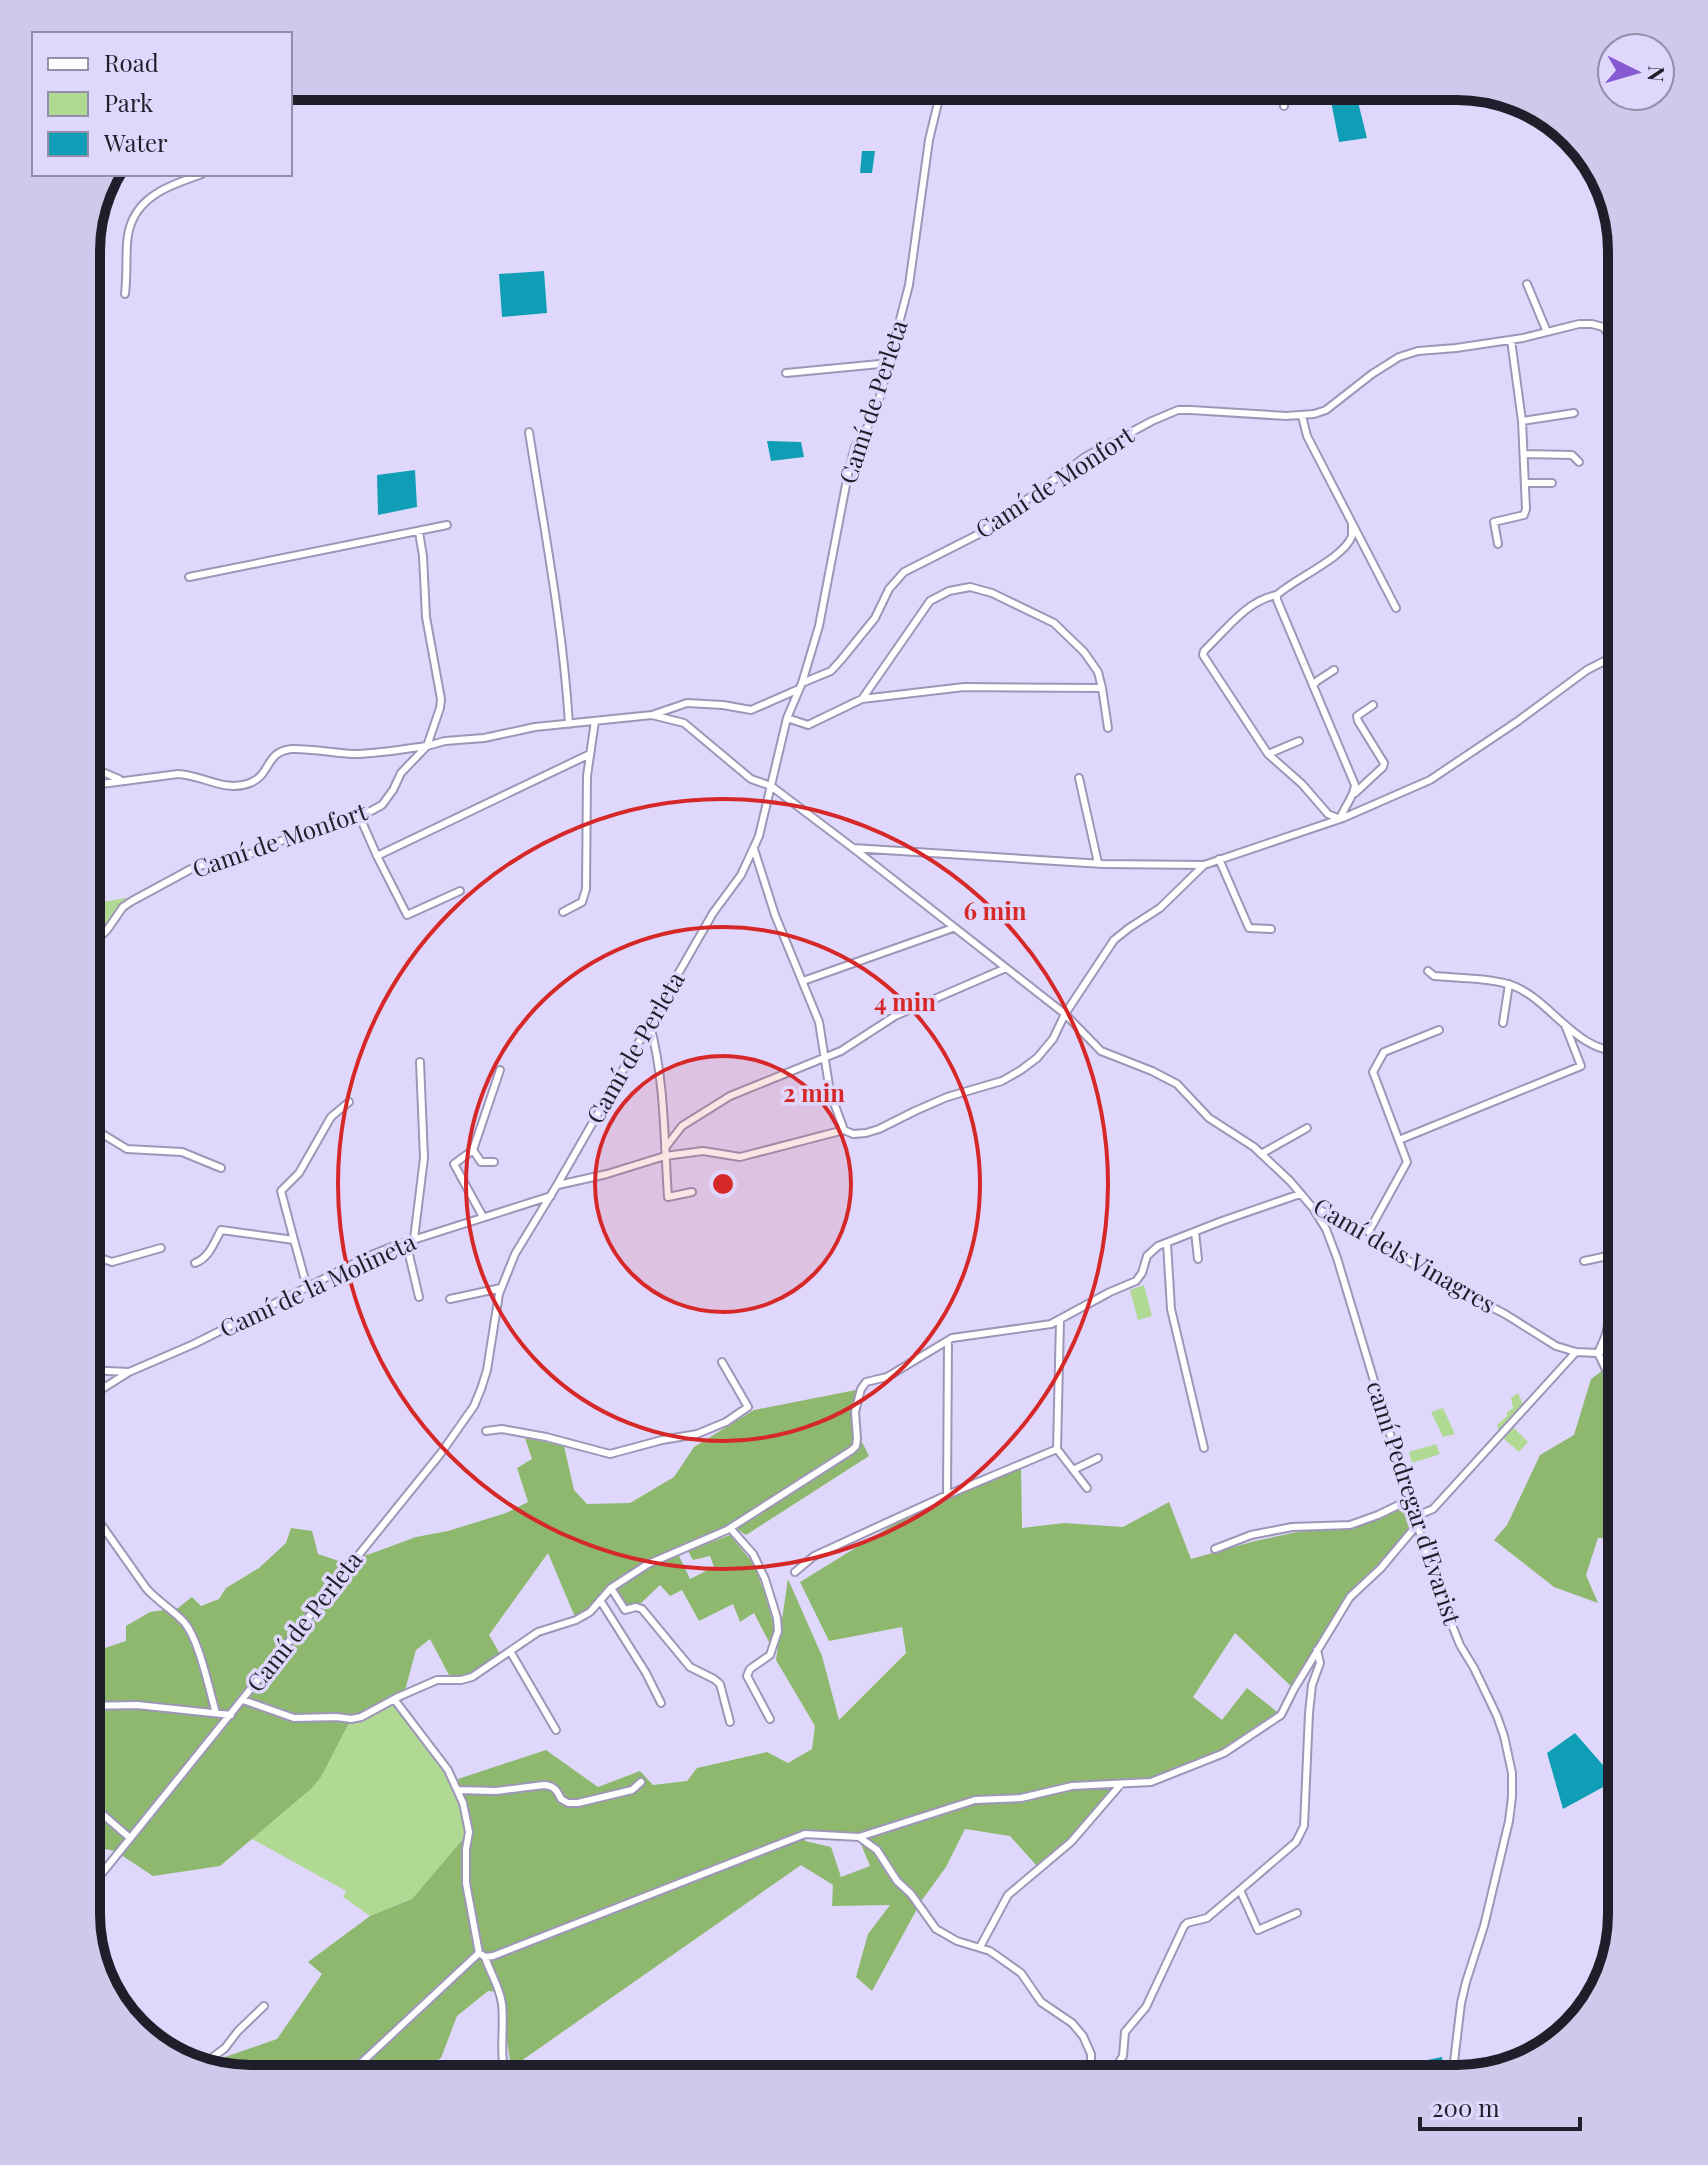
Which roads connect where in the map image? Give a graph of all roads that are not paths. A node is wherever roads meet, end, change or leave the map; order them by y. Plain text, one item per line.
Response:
1 (939, 100) edge
2 (1283, 100) edge
3 (1284, 106) dead end
4 (195, 176) edge
5 (1527, 284) dead end
6 (125, 294) dead end
7 (1547, 332) junction
8 (1608, 333) edge
9 (1511, 340) junction
10 (890, 363) junction
11 (786, 373) dead end
12 (1574, 413) dead end
13 (1302, 416) junction
14 (1522, 421) junction
15 (529, 432) dead end
16 (1525, 454) junction
17 (1579, 462) dead end
18 (1526, 483) junction
19 (1552, 483) dead end
20 (1352, 523) junction
21 (447, 525) dead end
22 (419, 532) junction
23 (1498, 544) dead end
24 (189, 577) dead end
25 (1277, 595) junction
26 (1396, 608) dead end
27 (1608, 659) edge
28 (1334, 670) dead end
29 (800, 686) junction
30 (1313, 686) junction
31 (1102, 688) junction
32 (862, 699) junction
33 (1373, 705) dead end
34 (652, 715) junction
35 (787, 718) junction
36 (595, 721) junction
37 (569, 724) junction
38 (1108, 728) dead end
39 (1299, 741) dead end
40 (427, 746) junction
41 (590, 754) junction
42 (1268, 754) junction
43 (100, 771) edge
44 (1079, 778) dead end
45 (122, 781) junction
46 (100, 784) edge
47 (771, 786) junction
48 (1355, 793) junction
49 (359, 815) junction
50 (1340, 819) junction
51 (853, 848) junction
52 (754, 849) junction
53 (377, 856) junction
54 (1219, 859) junction
55 (1098, 863) junction
56 (1204, 865) junction
57 (460, 891) dead end
58 (563, 912) dead end
59 (953, 928) junction
60 (1271, 929) dead end
61 (100, 937) edge
62 (1006, 968) junction
63 (1428, 971) dead end
64 (803, 981) junction
65 (1509, 984) junction
66 (1065, 1014) junction
67 (1503, 1023) dead end
68 (650, 1025) junction
69 (1565, 1025) junction
70 (1439, 1030) dead end
71 (1608, 1050) edge
72 (825, 1058) junction
73 (420, 1062) dead end
74 (500, 1070) dead end
75 (349, 1102) dead end
76 (1307, 1128) dead end
77 (844, 1130) junction
78 (100, 1133) edge
79 (1399, 1140) junction
80 (665, 1148) junction
81 (473, 1150) junction
82 (1261, 1154) junction
83 (665, 1156) junction
84 (494, 1162) dead end
85 (221, 1168) dead end
86 (557, 1185) junction
87 (692, 1192) dead end
88 (1300, 1194) junction
89 (551, 1196) junction
90 (1312, 1207) junction
91 (483, 1217) junction
92 (1369, 1231) junction
93 (1195, 1232) junction
94 (294, 1240) junction
95 (410, 1241) junction
96 (1167, 1243) junction
97 (161, 1248) dead end
98 (1608, 1256) edge
99 (100, 1258) edge
100 (1198, 1259) dead end
101 (1584, 1261) dead end
102 (195, 1263) dead end
103 (307, 1287) junction
104 (501, 1288) junction
105 (419, 1297) dead end
106 (450, 1299) dead end
107 (1060, 1320) junction
108 (1608, 1326) edge
109 (948, 1341) junction
110 (1608, 1349) edge
111 (1576, 1352) junction
112 (1598, 1353) junction
113 (722, 1362) dead end
114 (100, 1371) edge
115 (129, 1372) junction
116 (1608, 1374) edge
117 (100, 1390) edge
118 (486, 1431) dead end
119 (1204, 1448) dead end
120 (1057, 1449) junction
121 (1098, 1458) dead end
122 (1073, 1470) junction
123 (1087, 1488) dead end
124 (947, 1495) junction
125 (1409, 1500) junction
126 (1414, 1517) junction
127 (100, 1523) edge
128 (1417, 1525) junction
129 (730, 1528) junction
130 (1215, 1549) dead end
131 (795, 1572) dead end
132 (611, 1588) junction
133 (600, 1600) junction
134 (1317, 1650) junction
135 (510, 1651) junction
136 (394, 1699) junction
137 (243, 1700) junction
138 (661, 1703) dead end
139 (100, 1706) edge
140 (216, 1713) junction
141 (231, 1715) junction
142 (770, 1719) dead end
143 (730, 1722) dead end
144 (556, 1730) dead end
145 (641, 1782) dead end
146 (1121, 1784) junction
147 (458, 1790) junction
148 (100, 1812) edge
149 (859, 1837) junction
150 (130, 1838) junction
151 (100, 1876) edge
152 (1240, 1890) junction
153 (1297, 1913) dead end
154 (980, 1947) junction
155 (482, 1955) junction
156 (264, 2006) dead end
157 (210, 2059) edge
158 (360, 2065) edge
159 (504, 2065) edge
160 (1091, 2065) edge
161 (1116, 2065) edge
162 (1454, 2065) edge

1 - 10 street, Camí de Perleta
2 - 3 street
4 - 6 street
5 - 7 street
7 - 8 street, Camí de Monfort
7 - 9 street, Camí de Monfort
9 - 13 street, Camí de Monfort
9 - 14 street
10 - 11 street
10 - 29 street, Camí de Perleta
12 - 14 street
13 - 20 street
13 - 29 street, Camí de Monfort
14 - 16 street
15 - 37 street
16 - 17 street
16 - 18 street
18 - 19 street
18 - 23 street
20 - 25 street
20 - 26 street
21 - 22 street
22 - 24 street
22 - 40 street
25 - 30 street
25 - 42 street
27 - 50 street
28 - 30 street
29 - 34 street, Camí de Monfort
29 - 35 street, Camí de Perleta
30 - 48 street
31 - 32 street
31 - 32 street
31 - 38 street
32 - 35 street
33 - 48 street
34 - 36 street, Camí de Monfort
34 - 47 street, Camí dels Vinagres
35 - 47 street, Camí de Perleta
36 - 37 street, Camí de Monfort
36 - 41 street
37 - 40 street, Camí de Monfort
39 - 42 street
40 - 45 street
40 - 49 street, Camí de Monfort
41 - 53 street
41 - 58 street
42 - 50 street
43 - 45 street
44 - 55 street
45 - 46 street
47 - 51 street, Camí dels Vinagres
47 - 52 street, Camí de Perleta
48 - 50 street
49 - 53 street
49 - 61 street, Camí de Monfort
50 - 54 street
51 - 55 street
51 - 59 street, Camí dels Vinagres
52 - 64 street
52 - 68 street, Camí de Perleta
53 - 57 street
54 - 56 street
54 - 60 street
55 - 56 street
56 - 66 street
59 - 62 street, Camí dels Vinagres
59 - 64 street
62 - 66 street, Camí dels Vinagres
62 - 72 street
63 - 65 street
64 - 72 street
65 - 67 street
65 - 69 street
66 - 77 street
66 - 82 street, Camí dels Vinagres
68 - 80 street
68 - 86 street, Camí de Perleta
69 - 71 street
69 - 79 street
70 - 79 street
72 - 77 street
72 - 80 street
73 - 95 street
74 - 81 street
75 - 94 street
76 - 82 street
77 - 83 street
78 - 85 street
79 - 92 street
80 - 83 street
81 - 84 street
81 - 91 street
82 - 88 street, Camí dels Vinagres
83 - 86 street
83 - 87 street
86 - 89 street, Camí de Perleta
88 - 90 street, Camí dels Vinagres
88 - 93 street
89 - 91 street, Camí de la Molineta
89 - 104 street, Camí de Perleta
90 - 92 street, Camí dels Vinagres
90 - 125 street, camí Pedregar d'Evarist
91 - 95 street, Camí de la Molineta
92 - 111 street, Camí dels Vinagres
93 - 96 street
93 - 100 street
94 - 102 street
94 - 103 street
95 - 103 street, Camí de la Molineta
95 - 105 street
96 - 107 street
96 - 119 street
97 - 99 street
98 - 101 street
103 - 115 street, Camí de la Molineta
104 - 106 street
104 - 137 street, Camí de Perleta
107 - 109 street
107 - 120 street
108 - 112 street
109 - 124 street
109 - 129 street
110 - 112 street
111 - 112 street, Camí dels Vinagres
111 - 126 street
112 - 116 street
113 - 118 street
114 - 115 street, Camí de la Molineta
115 - 117 street
120 - 122 street
120 - 124 street
121 - 122 street
122 - 123 street
124 - 131 street
125 - 126 street, camí Pedregar d'Evarist
125 - 130 street
126 - 128 street, camí Pedregar d'Evarist
127 - 140 street
128 - 134 street
128 - 162 street, camí Pedregar d'Evarist
129 - 132 street
129 - 142 street
132 - 133 street
132 - 143 street
133 - 135 street
133 - 138 street
134 - 146 street
134 - 152 street
135 - 136 street
135 - 144 street
136 - 137 street
136 - 147 street
137 - 141 street, Camí de Perleta
139 - 140 street
140 - 141 street
141 - 150 street, Camí de Perleta
145 - 147 street
146 - 149 street
146 - 154 street
147 - 155 street
148 - 150 street
149 - 154 street
149 - 155 street
150 - 151 street, Camí de Perleta
152 - 153 street
152 - 161 street
154 - 160 street
155 - 158 street
155 - 159 street
156 - 157 street

